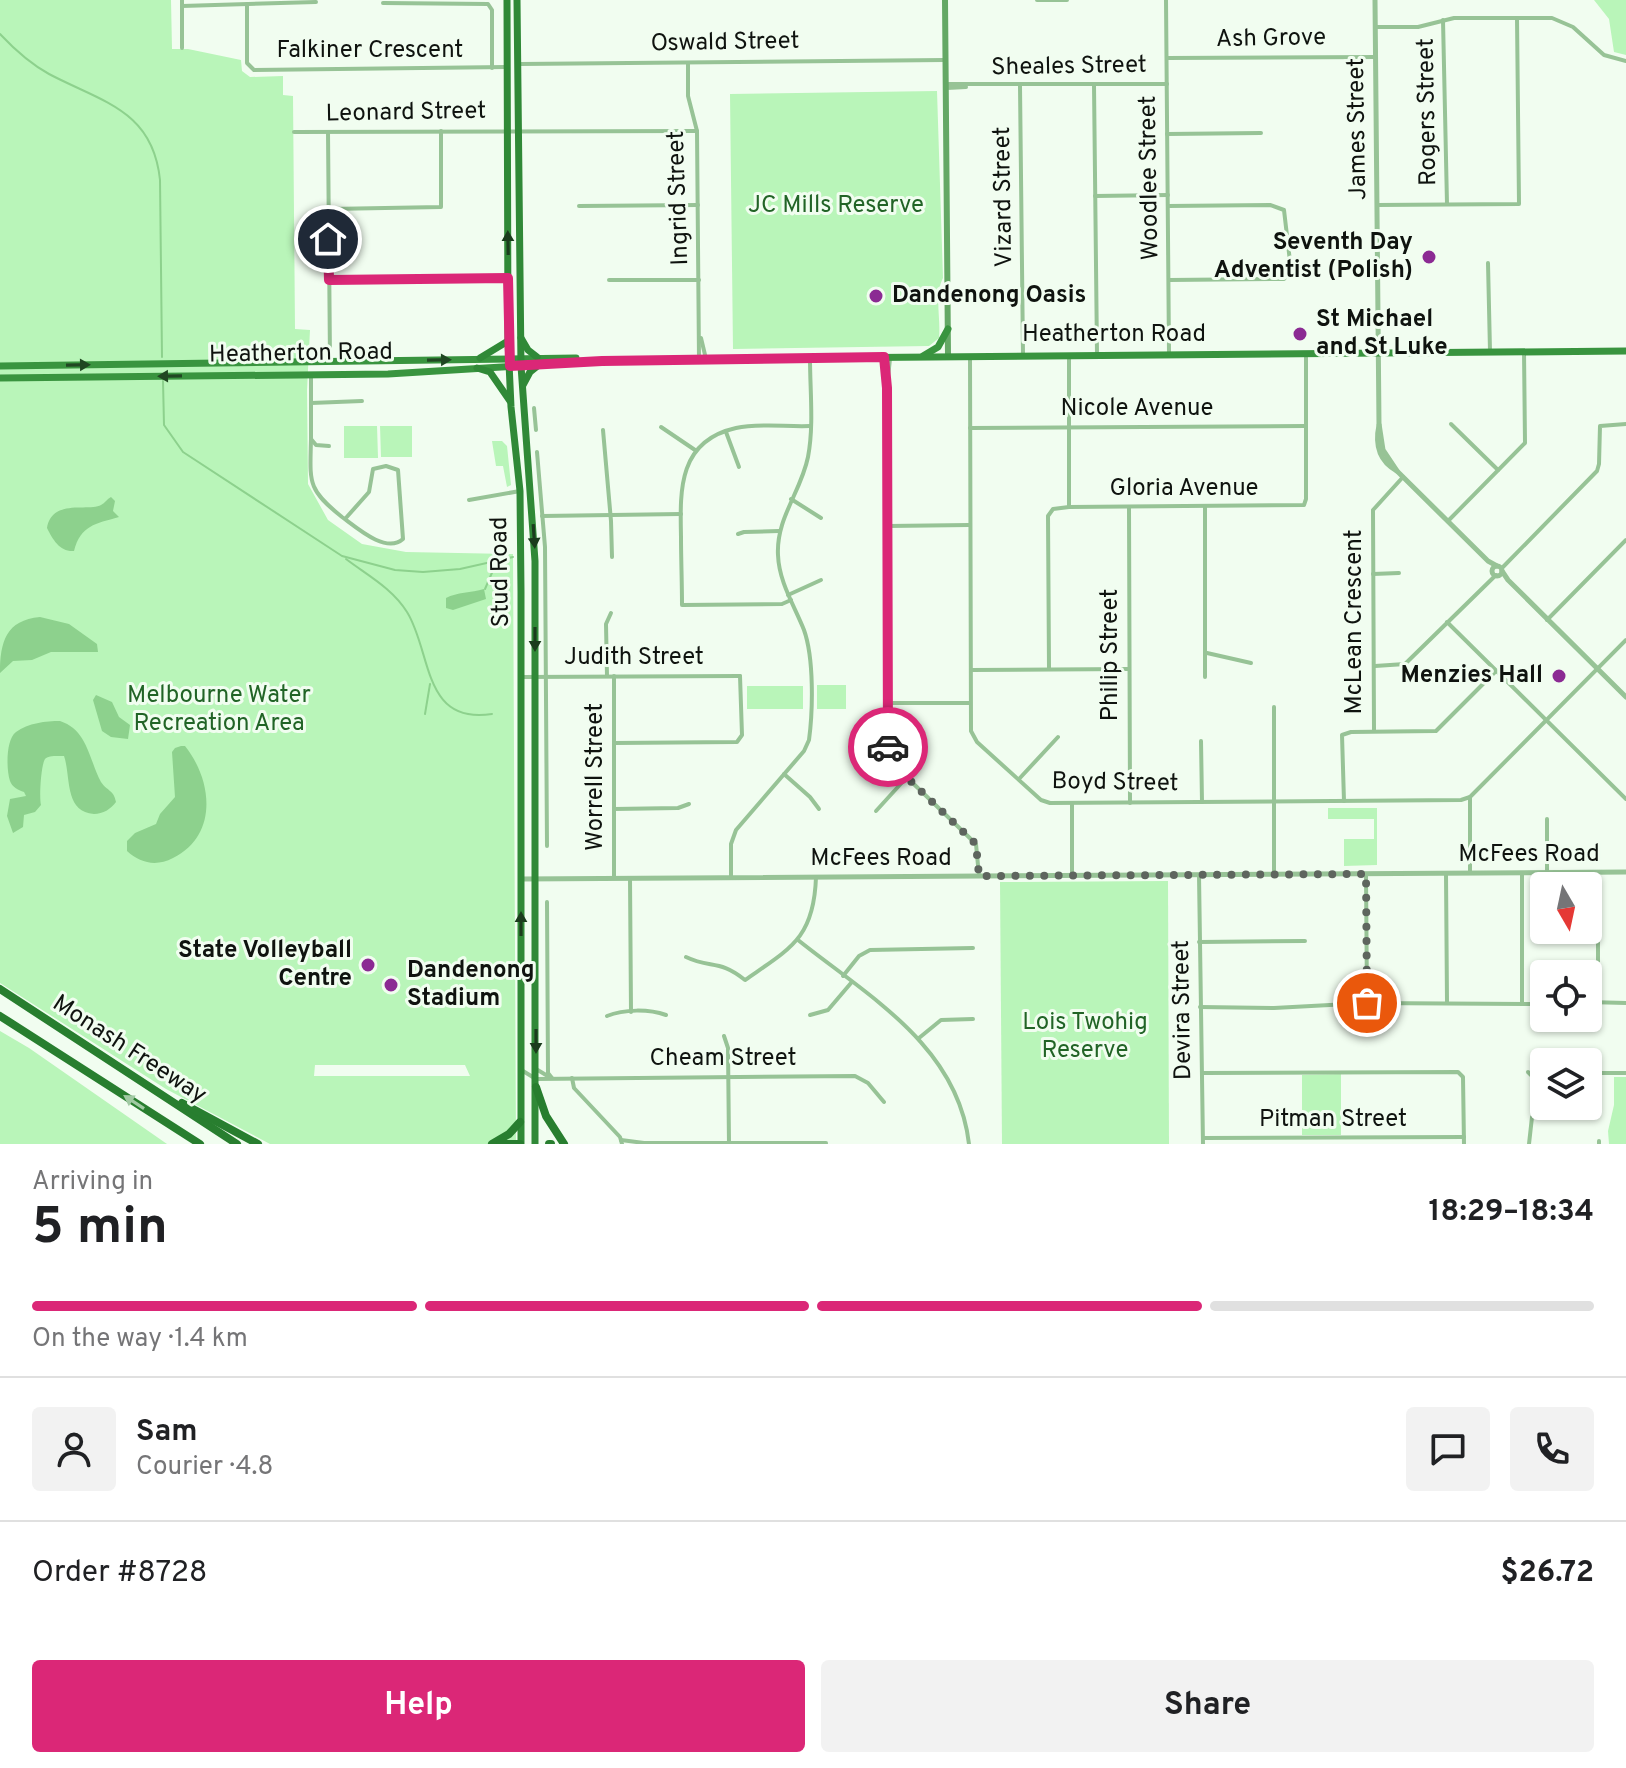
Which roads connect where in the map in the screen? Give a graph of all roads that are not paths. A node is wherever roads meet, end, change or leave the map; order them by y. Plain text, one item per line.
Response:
1 (507, 0) edge
2 (517, 0) edge
3 (945, 0) edge
4 (1037, 0) edge
5 (1067, 0) edge
6 (1166, 0) edge
7 (1375, 0) edge
8 (316, 2) dead end
9 (182, 3) edge
10 (383, 3) dead end
11 (247, 4) junction
12 (1517, 18) junction
13 (1443, 20) junction
14 (1375, 27) junction
15 (182, 48) dead end
16 (1376, 57) junction
17 (1167, 58) junction
18 (945, 60) junction
19 (1626, 61) edge
20 (688, 63) junction
21 (518, 64) junction
22 (506, 67) junction
23 (492, 68) junction
24 (1167, 84) junction
25 (1094, 85) junction
26 (946, 86) junction
27 (1020, 86) junction
28 (506, 130) junction
29 (441, 131) junction
30 (697, 131) junction
31 (294, 132) dead end
32 (328, 132) junction
33 (518, 133) junction
34 (1261, 133) dead end
35 (1167, 134) junction
36 (1168, 195) junction
37 (1095, 196) junction
38 (1447, 204) junction
39 (698, 205) junction
40 (1377, 205) junction
41 (579, 206) dead end
42 (1168, 206) junction
43 (329, 209) junction
44 (1488, 263) dead end
45 (508, 278) junction
46 (329, 280) junction
47 (609, 280) dead end
48 (699, 280) junction
49 (1169, 280) junction
50 (948, 329) junction
51 (520, 336) junction
52 (508, 341) junction
53 (1490, 351) junction
54 (1524, 351) junction
55 (1626, 351) edge
56 (1378, 353) junction
57 (1306, 354) junction
58 (1169, 355) junction
59 (948, 356) junction
60 (970, 356) junction
61 (1023, 356) junction
62 (1069, 356) junction
63 (1097, 356) junction
64 (887, 357) junction
65 (921, 357) junction
66 (480, 358) junction
67 (810, 358) junction
68 (702, 359) junction
69 (521, 361) junction
70 (538, 361) junction
71 (311, 362) junction
72 (330, 362) junction
73 (509, 362) junction
74 (0, 366) edge
75 (477, 368) junction
76 (330, 374) junction
77 (311, 375) junction
78 (0, 378) edge
79 (523, 387) junction
80 (362, 401) dead end
81 (311, 403) junction
82 (511, 403) junction
83 (534, 408) dead end
84 (530, 419) junction
85 (1451, 424) dead end
86 (1626, 424) edge
87 (810, 426) junction
88 (1305, 426) junction
89 (661, 427) dead end
90 (970, 428) junction
91 (1069, 428) junction
92 (536, 430) dead end
93 (603, 430) dead end
94 (726, 431) junction
95 (311, 439) junction
96 (329, 446) dead end
97 (696, 451) junction
98 (537, 452) dead end
99 (739, 467) dead end
100 (1498, 470) junction
101 (1403, 477) junction
102 (520, 491) junction
103 (791, 499) junction
104 (469, 500) dead end
105 (1069, 507) junction
106 (1205, 507) junction
107 (1129, 508) junction
108 (681, 514) junction
109 (542, 516) junction
110 (610, 516) junction
111 (821, 518) dead end
112 (345, 519) junction
113 (1448, 521) junction
114 (970, 525) junction
115 (888, 526) junction
116 (779, 531) junction
117 (738, 534) dead end
118 (1626, 540) edge
119 (612, 557) dead end
120 (1497, 570) junction
121 (1399, 573) dead end
122 (1373, 574) junction
123 (821, 580) dead end
124 (789, 598) junction
125 (611, 613) dead end
126 (1547, 620) junction
127 (1447, 622) junction
128 (1626, 640) edge
129 (1206, 653) junction
130 (1251, 663) dead end
131 (1374, 666) junction
132 (1049, 669) junction
133 (1129, 669) junction
134 (1597, 669) junction
135 (971, 670) junction
136 (744, 671) dead end
137 (1496, 671) junction
138 (546, 676) junction
139 (607, 676) junction
140 (614, 676) junction
141 (740, 676) junction
142 (521, 677) junction
143 (535, 677) junction
144 (1205, 677) dead end
145 (1626, 697) edge
146 (888, 703) junction
147 (971, 703) junction
148 (1274, 707) dead end
149 (1546, 720) junction
150 (1374, 731) junction
151 (1058, 737) dead end
152 (1201, 741) dead end
153 (614, 743) junction
154 (784, 774) junction
155 (907, 777) junction
156 (1018, 780) junction
157 (1470, 797) junction
158 (1626, 799) edge
159 (1463, 800) junction
160 (1202, 802) junction
161 (1274, 802) junction
162 (1344, 802) junction
163 (1072, 803) junction
164 (1130, 803) junction
165 (689, 804) dead end
166 (614, 809) junction
167 (819, 809) dead end
168 (876, 811) dead end
169 (1469, 817) junction
170 (1547, 819) dead end
171 (547, 846) dead end
172 (1547, 872) edge
173 (1602, 872) edge
174 (1626, 872) edge
175 (1470, 873) junction
176 (1522, 873) junction
177 (1530, 873) edge
178 (1274, 874) junction
179 (1366, 874) junction
180 (1446, 874) junction
181 (1199, 875) junction
182 (979, 876) junction
183 (1072, 876) junction
184 (816, 877) junction
185 (614, 878) junction
186 (630, 878) junction
187 (731, 878) junction
188 (521, 879) junction
189 (536, 879) junction
190 (547, 902) dead end
191 (798, 940) junction
192 (1305, 941) dead end
193 (1199, 942) junction
194 (973, 948) dead end
195 (686, 957) dead end
196 (843, 976) junction
197 (851, 983) junction
198 (0, 989) edge
199 (1602, 1002) edge
200 (1367, 1003) junction
201 (1447, 1003) junction
202 (1522, 1003) junction
203 (1530, 1003) edge
204 (1626, 1003) edge
205 (1200, 1007) junction
206 (631, 1012) junction
207 (666, 1015) dead end
208 (810, 1015) dead end
209 (0, 1016) edge
210 (607, 1016) dead end
211 (973, 1019) dead end
212 (724, 1036) dead end
213 (919, 1038) junction
214 (521, 1069) junction
215 (536, 1069) junction
216 (1467, 1069) dead end
217 (129, 1073) junction
218 (1203, 1073) junction
219 (1602, 1073) edge
220 (1626, 1073) edge
221 (1461, 1074) junction
222 (728, 1077) junction
223 (552, 1078) junction
224 (575, 1078) junction
225 (536, 1083) junction
226 (884, 1102) dead end
227 (1532, 1120) edge
228 (520, 1122) junction
229 (1464, 1137) junction
230 (1203, 1141) edge
231 (622, 1142) edge
232 (729, 1143) edge
233 (826, 1143) edge
234 (200, 1144) edge
235 (237, 1144) edge
236 (258, 1144) edge
237 (492, 1144) edge
238 (500, 1144) edge
239 (520, 1144) edge
240 (535, 1144) edge
241 (564, 1144) edge
242 (642, 1144) edge
243 (969, 1144) edge
244 (1464, 1144) edge
245 (1529, 1144) edge

1 - 22 highway, Stud Road
2 - 21 highway, Stud Road
3 - 18 main road
4 - 5 street
6 - 17 street, Woodlee Street
7 - 14 street, James Street
8 - 11 street
9 - 11 street
9 - 15 street
10 - 23 street
11 - 23 street, Falkiner Crescent
12 - 13 street
12 - 19 street
12 - 38 street
13 - 14 street
13 - 38 street, Rogers Street
14 - 16 street, James Street
16 - 17 street, Ash Grove
16 - 40 street, James Street
17 - 24 street, Woodlee Street
18 - 20 street, Oswald Street
18 - 26 main road
20 - 21 street, Oswald Street
20 - 30 street, Ingrid Street
21 - 22 highway, Oswald Street
21 - 33 highway, Stud Road
22 - 23 street, Falkiner Crescent
22 - 28 highway, Stud Road
24 - 25 street, Sheales Street
24 - 35 street, Woodlee Street
25 - 27 street, Sheales Street
25 - 37 street
26 - 27 street, Sheales Street
26 - 50 main road
27 - 61 street, Vizard Street
28 - 29 street, Leonard Street
28 - 33 street, Leonard Street
45 -> 28 highway, Stud Road
29 - 32 street, Leonard Street
29 - 43 street
30 - 33 street, Leonard Street
30 - 39 street, Ingrid Street
31 - 32 street, Leonard Street
32 - 43 street
33 - 51 highway, Stud Road
34 - 35 street
35 - 36 street, Woodlee Street
36 - 37 street
36 - 42 street, Woodlee Street
37 - 63 street
38 - 40 street
39 - 41 street
39 - 48 street, Ingrid Street
40 - 56 street, James Street
42 - 49 street, Woodlee Street
42 - 49 street
43 - 46 street
44 - 53 street
45 - 46 street
45 - 52 highway, Stud Road
46 - 72 street
47 - 48 street
48 - 68 street, Ingrid Street
49 - 58 street, Woodlee Street
50 - 59 main road
50 - 65 main road
51 - 69 highway, Stud Road
51 - 70 highway
52 - 66 highway
52 - 73 highway, Stud Road
53 - 54 main road, Heatherton Road
53 - 56 main road, Heatherton Road
54 - 55 main road, Heatherton Road
54 - 100 street
56 - 57 main road, Heatherton Road
56 - 101 street, James Street
57 - 58 main road, Heatherton Road
57 - 88 street
58 - 63 main road, Heatherton Road
59 - 60 main road, Heatherton Road
59 - 65 main road, Heatherton Road
60 - 61 main road, Heatherton Road
60 - 90 street, Boyd Street
61 - 62 main road, Heatherton Road
62 - 63 main road, Heatherton Road
62 - 91 street
64 - 65 main road, Heatherton Road
64 - 67 main road, Heatherton Road
64 - 115 street
72 -> 66 main road, Heatherton Road
66 - 73 main road, Heatherton Road
67 - 68 main road, Heatherton Road
67 - 87 street
68 - 70 main road, Heatherton Road
69 - 70 main road, Heatherton Road
69 - 73 main road, Heatherton Road
69 - 79 highway, Stud Road
70 - 79 highway
71 - 72 main road, Heatherton Road
74 -> 71 main road, Heatherton Road
71 - 77 main road
72 - 76 main road
73 - 75 main road, Heatherton Road
73 - 82 highway, Stud Road
75 - 76 main road, Heatherton Road
75 - 82 highway
76 - 77 main road, Heatherton Road
77 -> 78 main road, Heatherton Road
77 - 81 street
79 - 84 highway, Stud Road
80 - 81 street
81 - 95 street
82 - 102 highway, Stud Road
83 - 84 street
84 - 92 street
84 -> 143 highway, Stud Road
85 - 100 street
86 - 120 street
87 - 94 street
87 - 103 street
88 - 91 street, Nicole Avenue
88 - 106 street, Gloria Avenue
89 - 97 street
90 - 91 street, Nicole Avenue
90 - 114 street, Boyd Street
91 - 105 street
93 - 110 street
94 - 97 street
94 - 99 street
95 - 96 street
95 - 112 street
97 - 108 street
98 - 109 street, Stud Road
100 - 113 street
101 - 113 street
101 - 122 street, McLean Crescent
102 - 104 street
102 - 142 highway, Stud Road
103 - 111 street
103 - 116 street
105 - 107 street, Gloria Avenue
105 - 132 street
106 - 107 street, Gloria Avenue
106 - 129 street
107 - 133 street, Philip Street
108 - 110 street
108 - 124 street
109 - 110 street
109 - 138 street, Stud Road
110 - 119 street
112 - 112 street
113 - 120 street
114 - 115 street
114 - 135 street, Boyd Street
115 - 146 street
116 - 117 street
116 - 124 street
118 - 126 street
120 - 126 street
120 - 127 street
121 - 122 street
122 - 131 street, McLean Crescent
123 - 124 street
124 - 154 street
125 - 139 street
126 - 134 street
127 - 131 street
127 - 137 street
128 - 134 street
129 - 130 street
129 - 144 street
131 - 150 street, McLean Crescent
132 - 133 street
132 - 135 street
133 - 164 street, Philip Street
134 - 145 street
134 - 149 street
135 - 147 street, Boyd Street
136 - 141 street
137 - 149 street
137 - 150 street
138 - 139 street, Judith Street
138 - 143 street, Judith Street
138 - 171 street, Stud Road
139 - 140 street, Judith Street
140 - 141 street, Judith Street
140 - 153 street, Worrell Street
141 - 153 street
142 - 143 street, Judith Street
142 - 188 highway, Stud Road
143 - 189 highway, Stud Road
146 - 147 street
146 - 155 street
147 - 156 street, Boyd Street
148 - 161 street
149 - 157 street
149 - 158 street
150 - 162 street
151 - 156 street
152 - 160 street
153 - 166 street, Worrell Street
154 - 167 street
154 - 187 street
155 - 168 street
155 - 182 street
156 - 163 street, Boyd Street
157 - 159 street, Boyd Street
157 - 169 street
159 - 162 street, Boyd Street
159 - 169 street
160 - 161 street, Boyd Street
160 - 164 street, Boyd Street
161 - 162 street, Boyd Street
161 - 178 street
163 - 164 street, Boyd Street
163 - 183 street
165 - 166 street
166 - 185 street, Worrell Street
169 - 175 street
170 - 172 street
173 - 174 street, McFees Road
175 - 176 street, McFees Road
175 - 180 street, McFees Road
176 - 177 street, McFees Road
176 - 202 street
178 - 179 street, McFees Road
178 - 181 street, McFees Road
179 - 180 street, McFees Road
179 - 200 street
180 - 201 street
181 - 183 street, McFees Road
181 - 193 street, Devira Street
182 - 183 street, McFees Road
182 - 184 street, McFees Road
184 - 187 street, McFees Road
184 - 191 street
185 - 186 street, McFees Road
185 - 189 street, McFees Road
186 - 187 street, McFees Road
186 - 206 street
188 - 189 street, McFees Road
214 -> 188 highway, Stud Road
189 -> 215 highway, Stud Road
190 - 223 street
191 - 195 street
191 - 196 street
192 - 193 street
193 - 205 street, Devira Street
194 - 196 street
196 - 197 street
197 - 208 street
197 - 213 street
198 - 217 highway, Monash Freeway
199 - 204 street
200 - 201 street
200 - 205 street
201 - 202 street
202 - 203 street
205 - 218 street, Devira Street
206 - 207 street
206 - 210 street
234 -> 209 highway, Monash Freeway
211 - 213 street
212 - 222 street
213 - 243 street
214 - 225 street
214 - 228 highway, Stud Road
215 - 223 street, Cheam Street
215 - 225 highway, Stud Road
216 - 221 street
217 - 235 highway, Monash Freeway
217 - 236 highway
218 - 221 street
218 - 230 street, Devira Street
219 - 220 street
221 - 229 street
222 - 224 street, Cheam Street
222 - 226 street, Cheam Street
222 - 232 street
223 - 224 street, Cheam Street
223 - 225 street, Cheam Street
224 - 231 street
225 - 240 highway, Stud Road
225 - 241 highway
227 - 245 street
228 - 237 highway
228 - 239 highway, Stud Road
229 - 230 street, Pitman Street
229 - 244 street
231 - 242 street
232 - 233 street
232 - 242 street
238 - 239 highway

